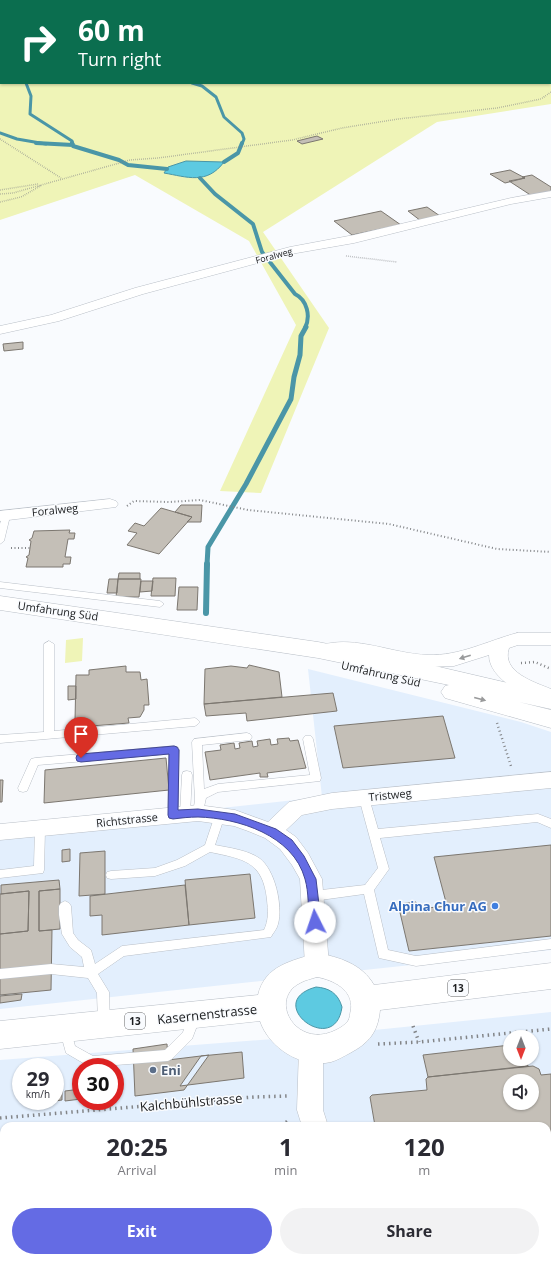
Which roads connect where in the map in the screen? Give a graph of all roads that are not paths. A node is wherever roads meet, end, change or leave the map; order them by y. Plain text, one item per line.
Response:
1 (551, 194) edge
2 (0, 330) edge
3 (110, 504) dead end
4 (3, 516) edge
5 (0, 542) edge
6 (0, 585) edge
7 (0, 603) edge
8 (160, 604) dead end
9 (210, 635) junction
10 (551, 639) edge
11 (49, 644) dead end
12 (502, 644) junction
13 (318, 650) junction
14 (551, 697) edge
15 (551, 700) edge
16 (551, 719) edge
17 (195, 722) dead end
18 (49, 735) junction
19 (247, 737) dead end
20 (0, 739) edge
21 (308, 739) dead end
22 (187, 775) dead end
23 (551, 780) edge
24 (23, 788) dead end
25 (364, 798) junction
26 (189, 810) junction
27 (220, 816) junction
28 (551, 824) edge
29 (40, 829) junction
30 (0, 832) edge
31 (272, 832) junction
32 (374, 834) junction
33 (209, 848) junction
34 (0, 874) edge
35 (111, 875) dead end
36 (368, 889) junction
37 (313, 896) junction
38 (65, 906) dead end
39 (551, 944) edge
40 (317, 964) junction
41 (90, 973) junction
42 (0, 974) edge
43 (551, 976) edge
44 (365, 999) junction
45 (270, 1007) junction
46 (195, 1015) junction
47 (104, 1024) junction
48 (65, 1028) junction
49 (0, 1035) edge
50 (311, 1049) junction
51 (312, 1118) edge

1 - 2 street, Foralweg
3 - 4 street, Foralweg
4 - 5 lane
6 - 8 lane
7 - 9 main road, Umfahrung Süd
9 - 13 main road, Umfahrung Süd
9 -> 16 main road, Umfahrung Süd
10 - 12 street
11 - 18 lane
12 -> 13 street
12 - 14 street
13 - 15 main road, Umfahrung Süd
17 - 18 lane
18 - 20 lane
19 - 26 lane
21 - 26 lane
22 - 26 lane
23 - 25 street, Tristweg
24 - 26 lane
25 - 31 street, Tristweg
25 - 32 lane
26 - 27 street, Richtstrasse
26 - 29 street, Richtstrasse
27 - 31 street, Richtstrasse
27 - 33 lane
28 - 32 lane
29 - 30 street, Richtstrasse
29 - 34 lane
31 - 37 street, Richtstrasse
32 - 36 lane
33 - 35 lane
33 - 41 lane
36 - 37 lane
36 - 39 lane
37 - 40 street, Richtstrasse
38 - 41 lane
40 - 44 main road
40 - 45 main road
41 - 42 lane
41 - 47 lane
43 - 44 main road, 13
44 - 50 main road
45 - 46 main road, Kasernenstrasse / 13
45 - 50 main road
46 - 47 main road, Kasernenstrasse / 13
46 - 48 lane
47 - 48 main road, Kasernenstrasse / 13
48 - 49 main road, Kasernenstrasse / 13
50 - 51 street

